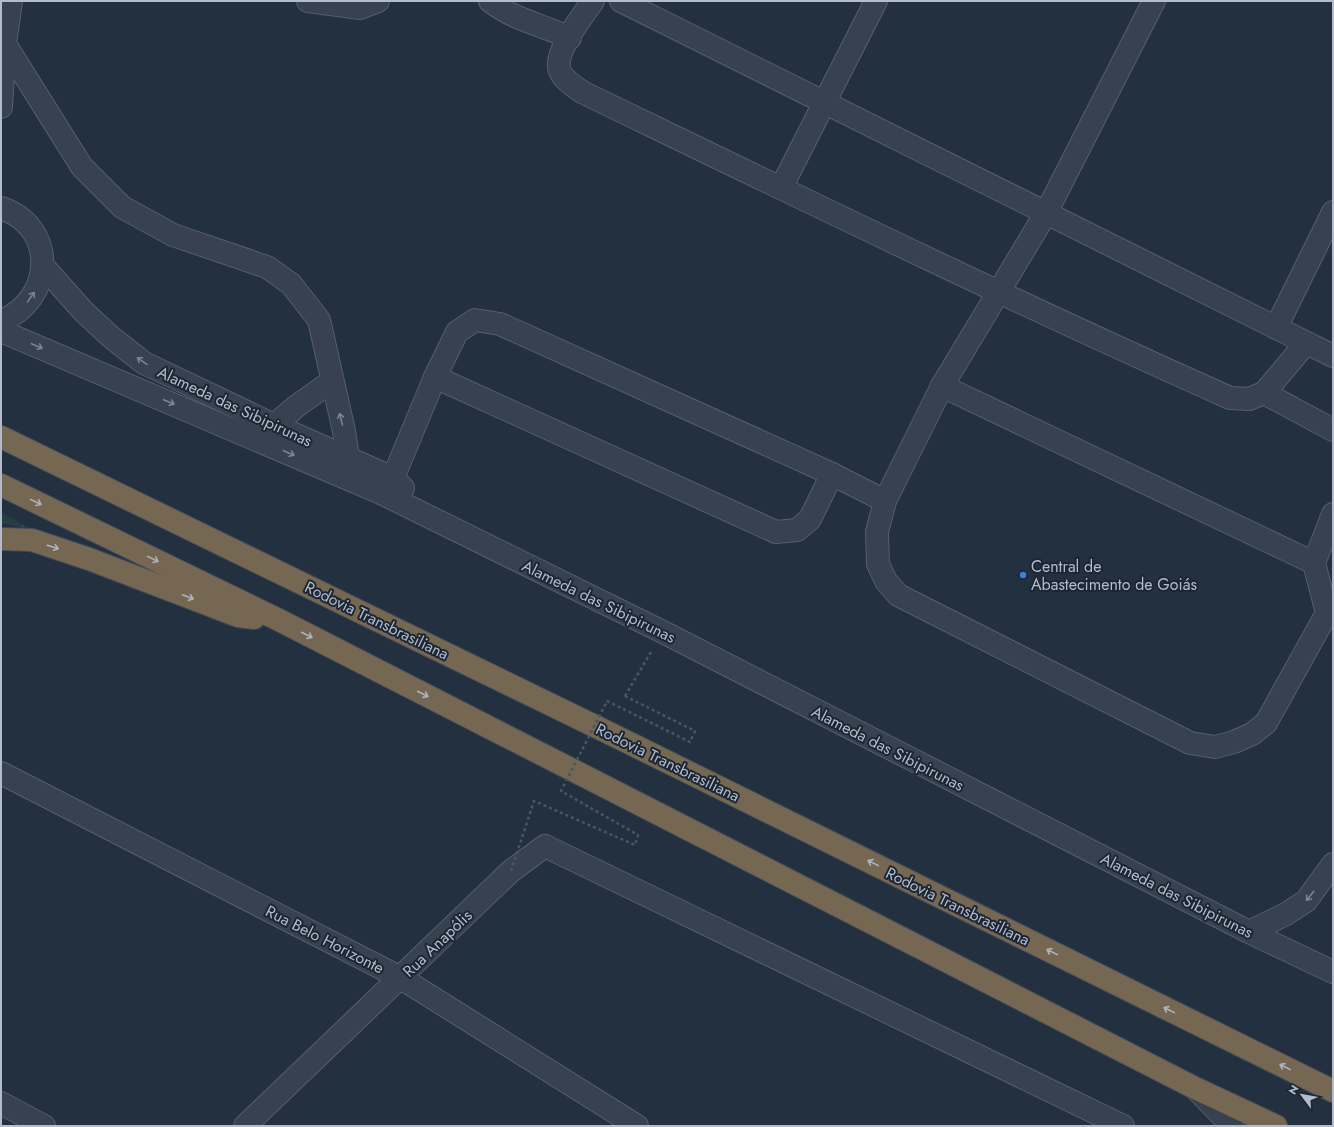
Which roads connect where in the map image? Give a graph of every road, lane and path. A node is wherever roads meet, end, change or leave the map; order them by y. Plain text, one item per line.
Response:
1 (11, 1) edge
2 (308, 1) edge
3 (378, 1) edge
4 (490, 1) edge
5 (593, 1) edge
6 (621, 1) edge
7 (876, 1) edge
8 (1154, 1) edge
9 (570, 38) junction
10 (5, 44) junction
11 (824, 102) junction
12 (1, 107) edge
13 (781, 188) junction
14 (1, 208) edge
15 (1333, 212) edge
16 (1046, 213) junction
17 (43, 266) junction
18 (999, 292) junction
19 (1, 320) edge
20 (1276, 328) junction
21 (1, 331) edge
22 (1306, 343) junction
23 (1333, 356) edge
24 (435, 377) junction
25 (332, 381) junction
26 (942, 386) junction
27 (1264, 393) junction
28 (274, 425) junction
29 (1333, 430) edge
30 (1, 436) edge
31 (348, 458) junction
32 (832, 474) junction
33 (1, 485) edge
34 (387, 486) junction
35 (885, 501) junction
36 (1333, 514) edge
37 (1, 539) edge
38 (1314, 563) junction
39 (1330, 614) edge
40 (279, 620) junction
41 (663, 632) junction
42 (1, 773) edge
43 (1333, 864) edge
44 (511, 871) junction
45 (1249, 932) junction
46 (1333, 972) edge
47 (401, 978) junction
48 (1194, 1087) junction
49 (1333, 1091) edge
50 (1, 1103) edge
51 (44, 1126) edge
52 (245, 1126) edge
53 (637, 1126) edge
54 (1123, 1126) edge
55 (1232, 1126) edge
56 (1276, 1126) edge

1 - 10 street
2 - 3 street
4 - 9 street
5 - 9 street
6 - 11 street
7 - 11 street
8 - 16 street
9 - 13 street
10 - 12 street
10 - 25 street
11 - 13 street
11 - 16 street
13 - 18 street
14 - 17 street
15 - 20 street
16 - 18 street
16 - 20 street
19 -> 17 street
28 -> 17 street, Alameda das Sibipirunas
18 - 26 street
18 - 27 street
20 - 22 street
21 -> 34 street, Alameda das Sibipirunas
22 - 23 street
22 - 27 street
24 - 32 street
24 - 32 street
24 - 34 street
25 - 28 street
31 -> 25 street
26 - 35 street
26 - 38 street
27 - 29 street
28 - 31 street, Alameda das Sibipirunas
49 -> 30 highway, Rodovia Transbrasiliana
31 - 34 street, Alameda das Sibipirunas
32 - 35 street
33 -> 40 highway
34 - 41 street, Alameda das Sibipirunas
35 - 39 street
36 - 38 street
37 -> 40 highway
38 - 39 street
40 -> 48 highway
41 - 44 path, bridge
41 - 45 street, Alameda das Sibipirunas
42 - 47 street, Rua Belo Horizonte
43 -> 45 street
44 - 47 street, Rua Anapólis
44 - 54 street, Rua Anapólis
45 - 46 street, Alameda das Sibipirunas
47 - 52 street, Rua Anapólis
47 - 53 street, Rua Belo Horizonte
48 - 55 street
48 - 56 highway
50 - 51 street

